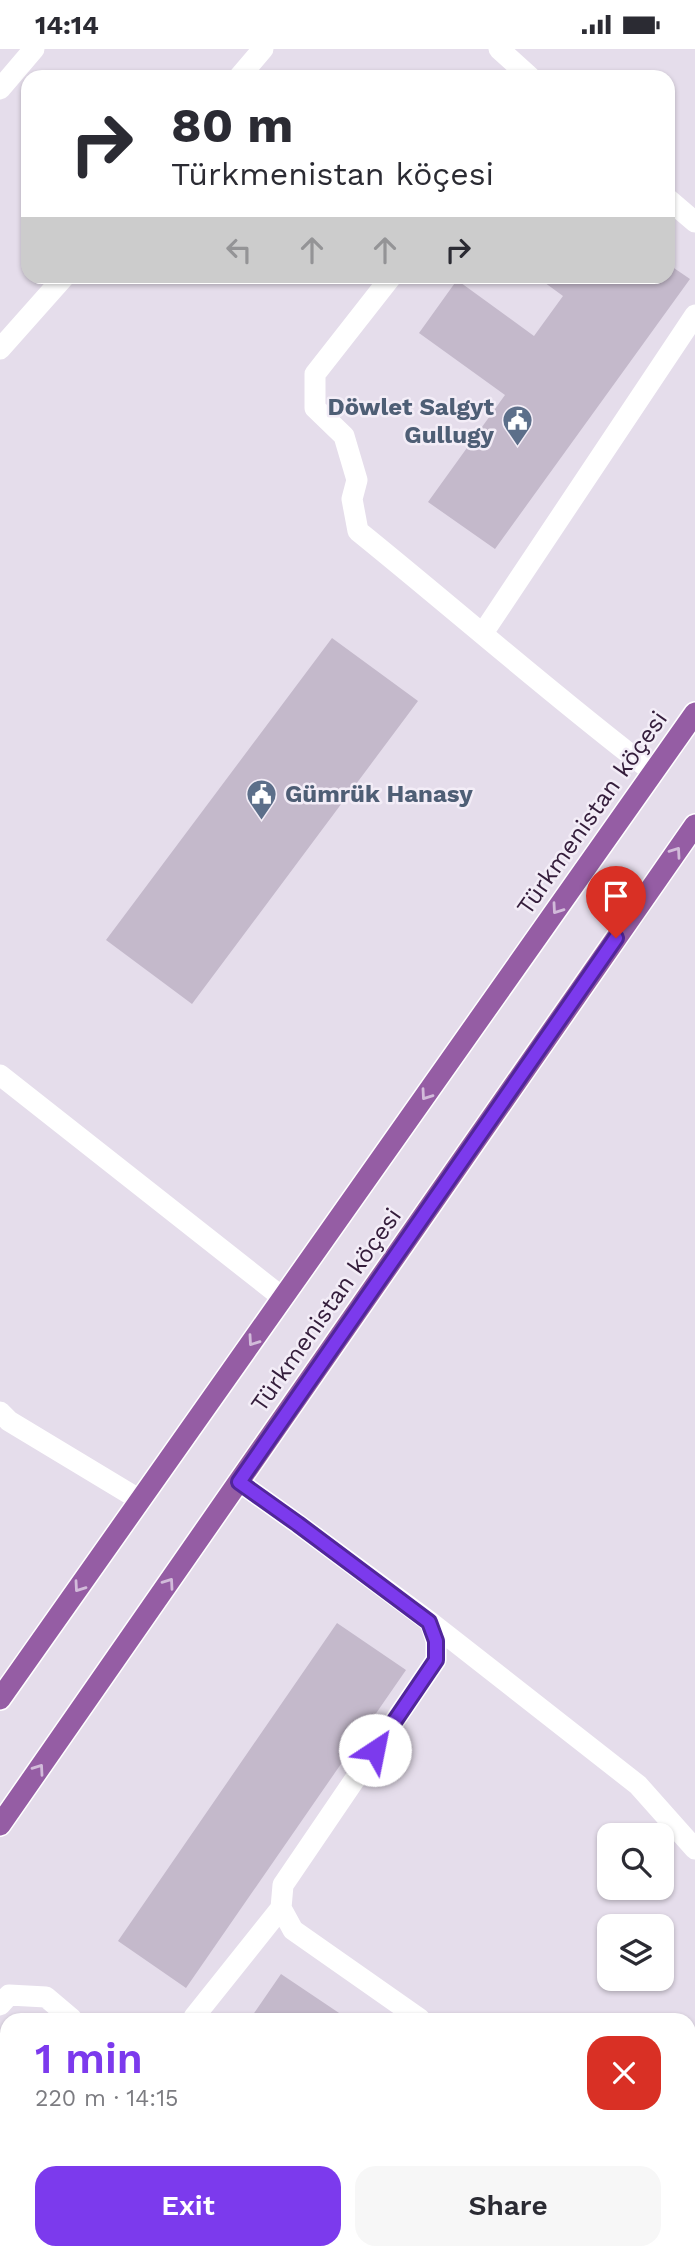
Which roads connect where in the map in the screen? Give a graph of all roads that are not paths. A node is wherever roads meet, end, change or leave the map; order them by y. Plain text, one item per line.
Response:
1 (34, 49) edge
2 (264, 49) edge
3 (499, 49) edge
4 (245, 70) edge
5 (522, 70) edge
6 (0, 89) edge
7 (675, 205) edge
8 (695, 222) edge
9 (58, 284) edge
10 (386, 284) edge
11 (695, 315) edge
12 (0, 349) edge
13 (483, 633) junction
14 (695, 713) edge
15 (653, 772) junction
16 (695, 825) edge
17 (0, 1075) edge
18 (283, 1298) junction
19 (0, 1412) edge
20 (239, 1482) junction
21 (140, 1500) junction
22 (429, 1622) junction
23 (0, 1699) edge
24 (0, 1825) edge
25 (695, 1849) edge
26 (281, 1908) junction
27 (0, 2005) edge
28 (65, 2013) edge
29 (197, 2013) edge
30 (411, 2013) edge

1 - 6 street
2 - 4 street
3 - 5 street
7 - 8 street
9 - 12 street
10 - 13 street
11 - 13 street
13 - 15 street
14 - 15 main road, Türkmenistan köçesi
15 -> 18 main road, Türkmenistan köçesi
20 -> 16 main road, Türkmenistan köçesi
17 - 18 street
18 -> 21 main road, Türkmenistan köçesi
19 - 21 street
20 - 22 street
24 -> 20 main road, Türkmenistan köçesi
21 -> 23 main road, Türkmenistan köçesi
22 - 25 street
22 - 26 street
26 - 29 street
26 - 30 street
27 - 28 street

